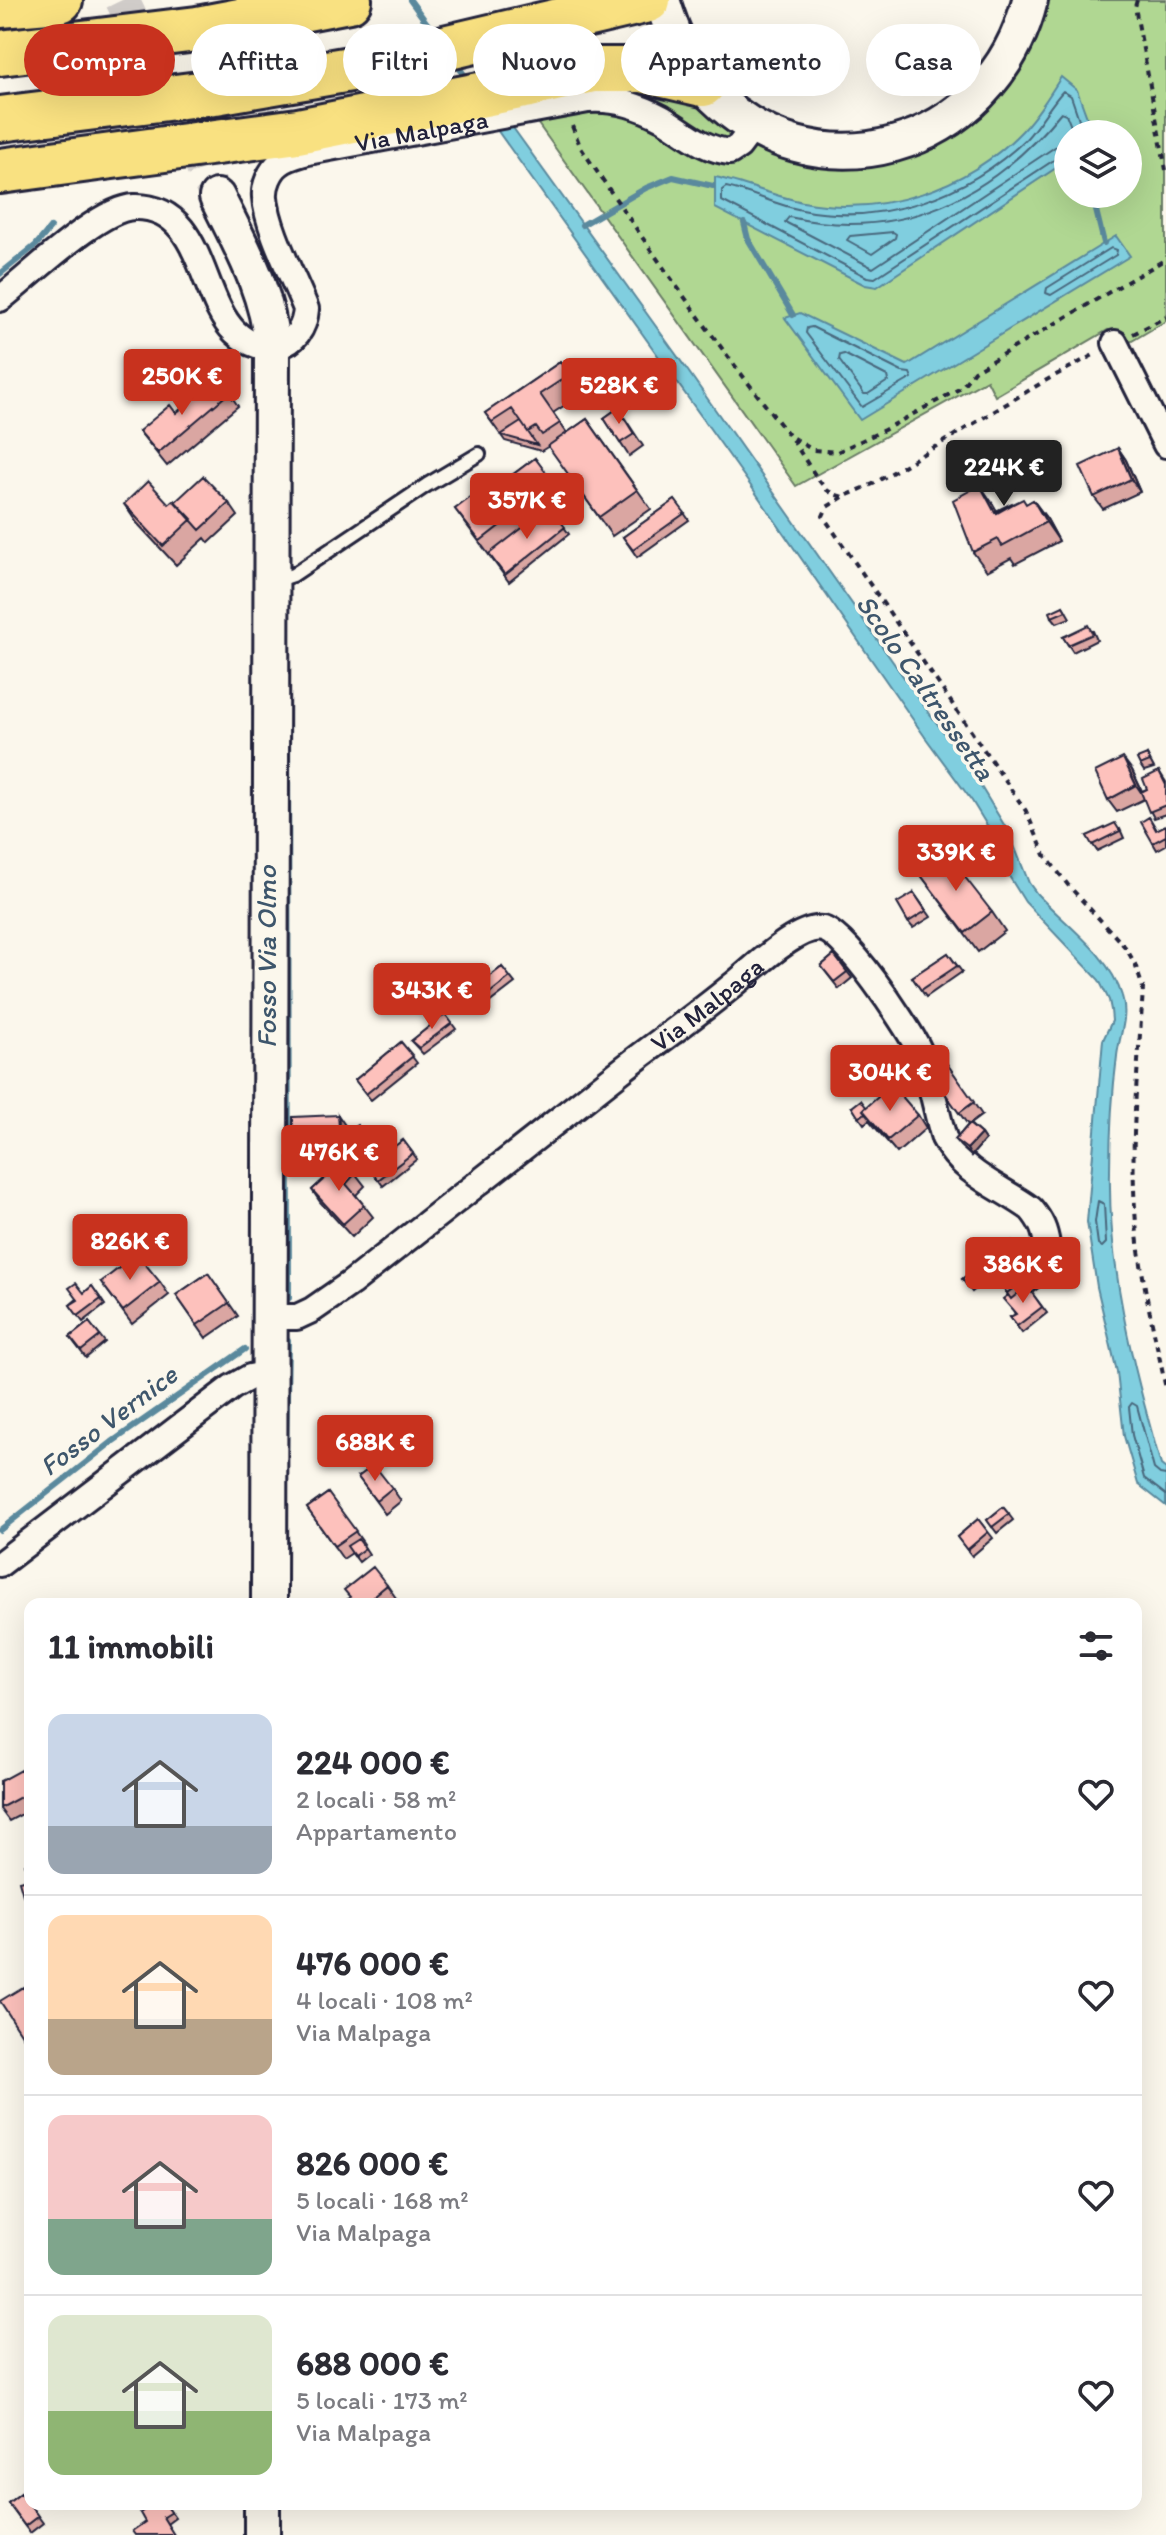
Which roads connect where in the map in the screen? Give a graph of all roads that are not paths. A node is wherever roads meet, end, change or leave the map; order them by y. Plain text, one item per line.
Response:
1 (60, 0) edge
2 (648, 0) edge
3 (662, 0) edge
4 (1030, 0) edge
5 (338, 2) edge
6 (0, 5) edge
7 (671, 24) edge
8 (0, 53) edge
9 (621, 68) edge
10 (714, 96) edge
11 (545, 100) junction
12 (456, 112) junction
13 (0, 119) edge
14 (754, 126) junction
15 (0, 171) edge
16 (217, 197) tunnel mouth
17 (0, 299) edge
18 (1115, 343) road end
19 (272, 347) junction
20 (1166, 445) edge
21 (479, 454) dead end
22 (271, 581) junction
23 (1047, 1245) dead end
24 (271, 1317) junction
25 (271, 1373) junction
26 (0, 1564) edge
27 (269, 1598) edge
28 (262, 2510) edge
29 (262, 2535) edge

1 - 6 highway
2 - 13 highway
3 - 7 street
4 - 14 street
5 - 8 highway
9 - 11 highway
10 - 14 street
11 - 12 highway
11 - 14 street
12 - 15 highway
12 - 19 street, Via Malpaga
16 - 19 street
17 - 19 street
18 - 20 street
19 - 22 street
21 - 22 lane
22 - 24 street
23 - 24 street, Via Malpaga
24 - 25 street
25 - 26 street
25 - 27 street
28 - 29 street

